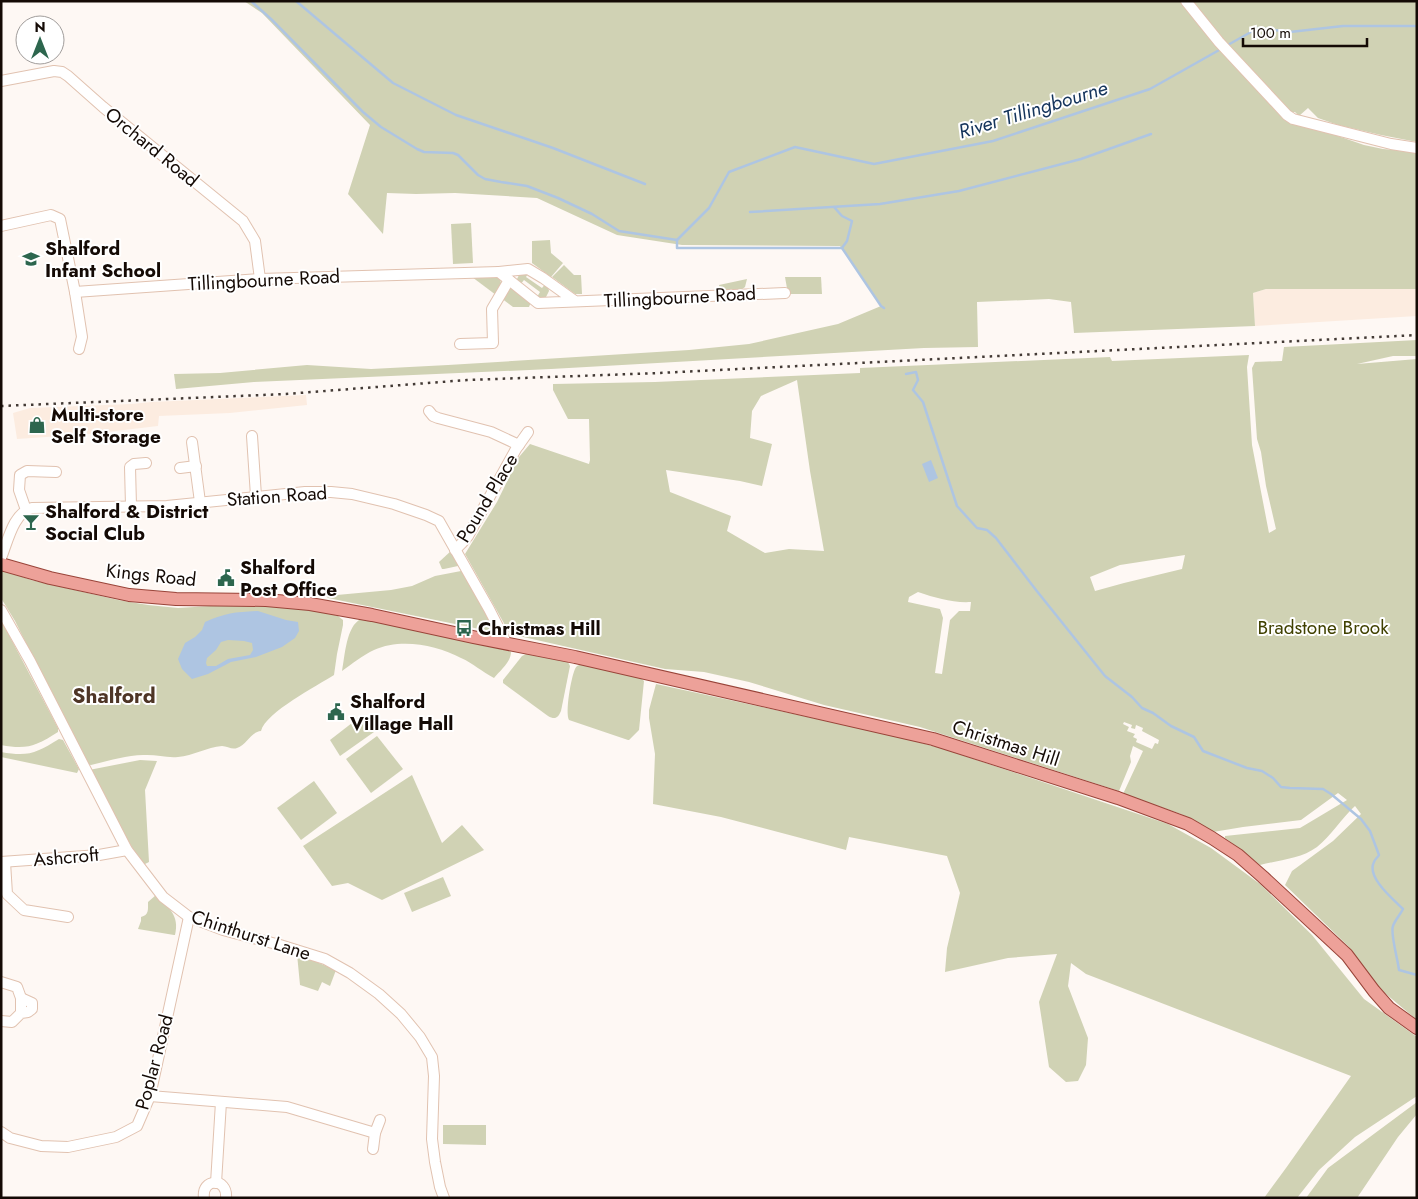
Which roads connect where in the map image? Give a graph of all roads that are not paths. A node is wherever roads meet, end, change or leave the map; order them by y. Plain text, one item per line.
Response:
1 (1186, 1) edge
2 (1, 81) edge
3 (1417, 148) edge
4 (1, 226) edge
5 (499, 272) junction
6 (260, 279) junction
7 (508, 280) junction
8 (76, 292) junction
9 (785, 293) dead end
10 (575, 301) junction
11 (460, 344) dead end
12 (78, 349) dead end
13 (429, 411) dead end
14 (528, 432) dead end
15 (252, 436) dead end
16 (192, 442) dead end
17 (519, 445) junction
18 (146, 463) dead end
19 (196, 466) junction
20 (180, 468) dead end
21 (56, 472) dead end
22 (256, 496) junction
23 (200, 502) junction
24 (131, 506) junction
25 (26, 510) junction
26 (455, 550) junction
27 (1, 558) edge
28 (1, 564) edge
29 (1, 610) edge
30 (507, 644) junction
31 (126, 850) junction
32 (3, 862) edge
33 (68, 917) dead end
34 (189, 917) junction
35 (1, 982) edge
36 (1, 1021) edge
37 (1417, 1028) edge
38 (150, 1096) junction
39 (221, 1102) junction
40 (380, 1120) dead end
41 (1, 1132) edge
42 (375, 1133) junction
43 (373, 1149) dead end
44 (216, 1183) junction
45 (204, 1198) edge
46 (226, 1198) edge
47 (444, 1198) edge

1 - 3 street
2 - 6 street, Orchard Road
4 - 8 street
5 - 6 street, Tillingbourne Road
5 - 7 street, Tillingbourne Road
5 - 10 street, Tillingbourne Road
6 - 8 street, Tillingbourne Road
7 - 10 street, Tillingbourne Road
7 - 11 street
8 - 12 street
9 - 10 street, Tillingbourne Road
13 - 17 street
14 - 17 street, Pound Place
15 - 22 street
16 - 19 street
17 - 26 street, Pound Place
18 - 24 street
19 - 20 street
19 - 23 street
21 - 25 street
22 - 23 street, Station Road
22 - 26 street, Station Road
23 - 24 street, Station Road
24 - 25 street, Station Road
25 - 27 street
26 - 30 street, Station Road
28 - 30 main road, Kings Road
29 - 31 street, Chinthurst Lane
30 - 37 main road, Christmas Hill
31 - 32 street, Ashcroft
31 - 34 street, Chinthurst Lane
32 - 33 street, Ashcroft
34 - 38 street, Poplar Road
34 - 47 street, Chinthurst Lane
35 - 36 street
38 - 39 street
38 - 41 street, Poplar Road
39 - 42 street
39 - 44 street
40 - 42 street
42 - 43 street
44 - 45 street
44 - 46 street

